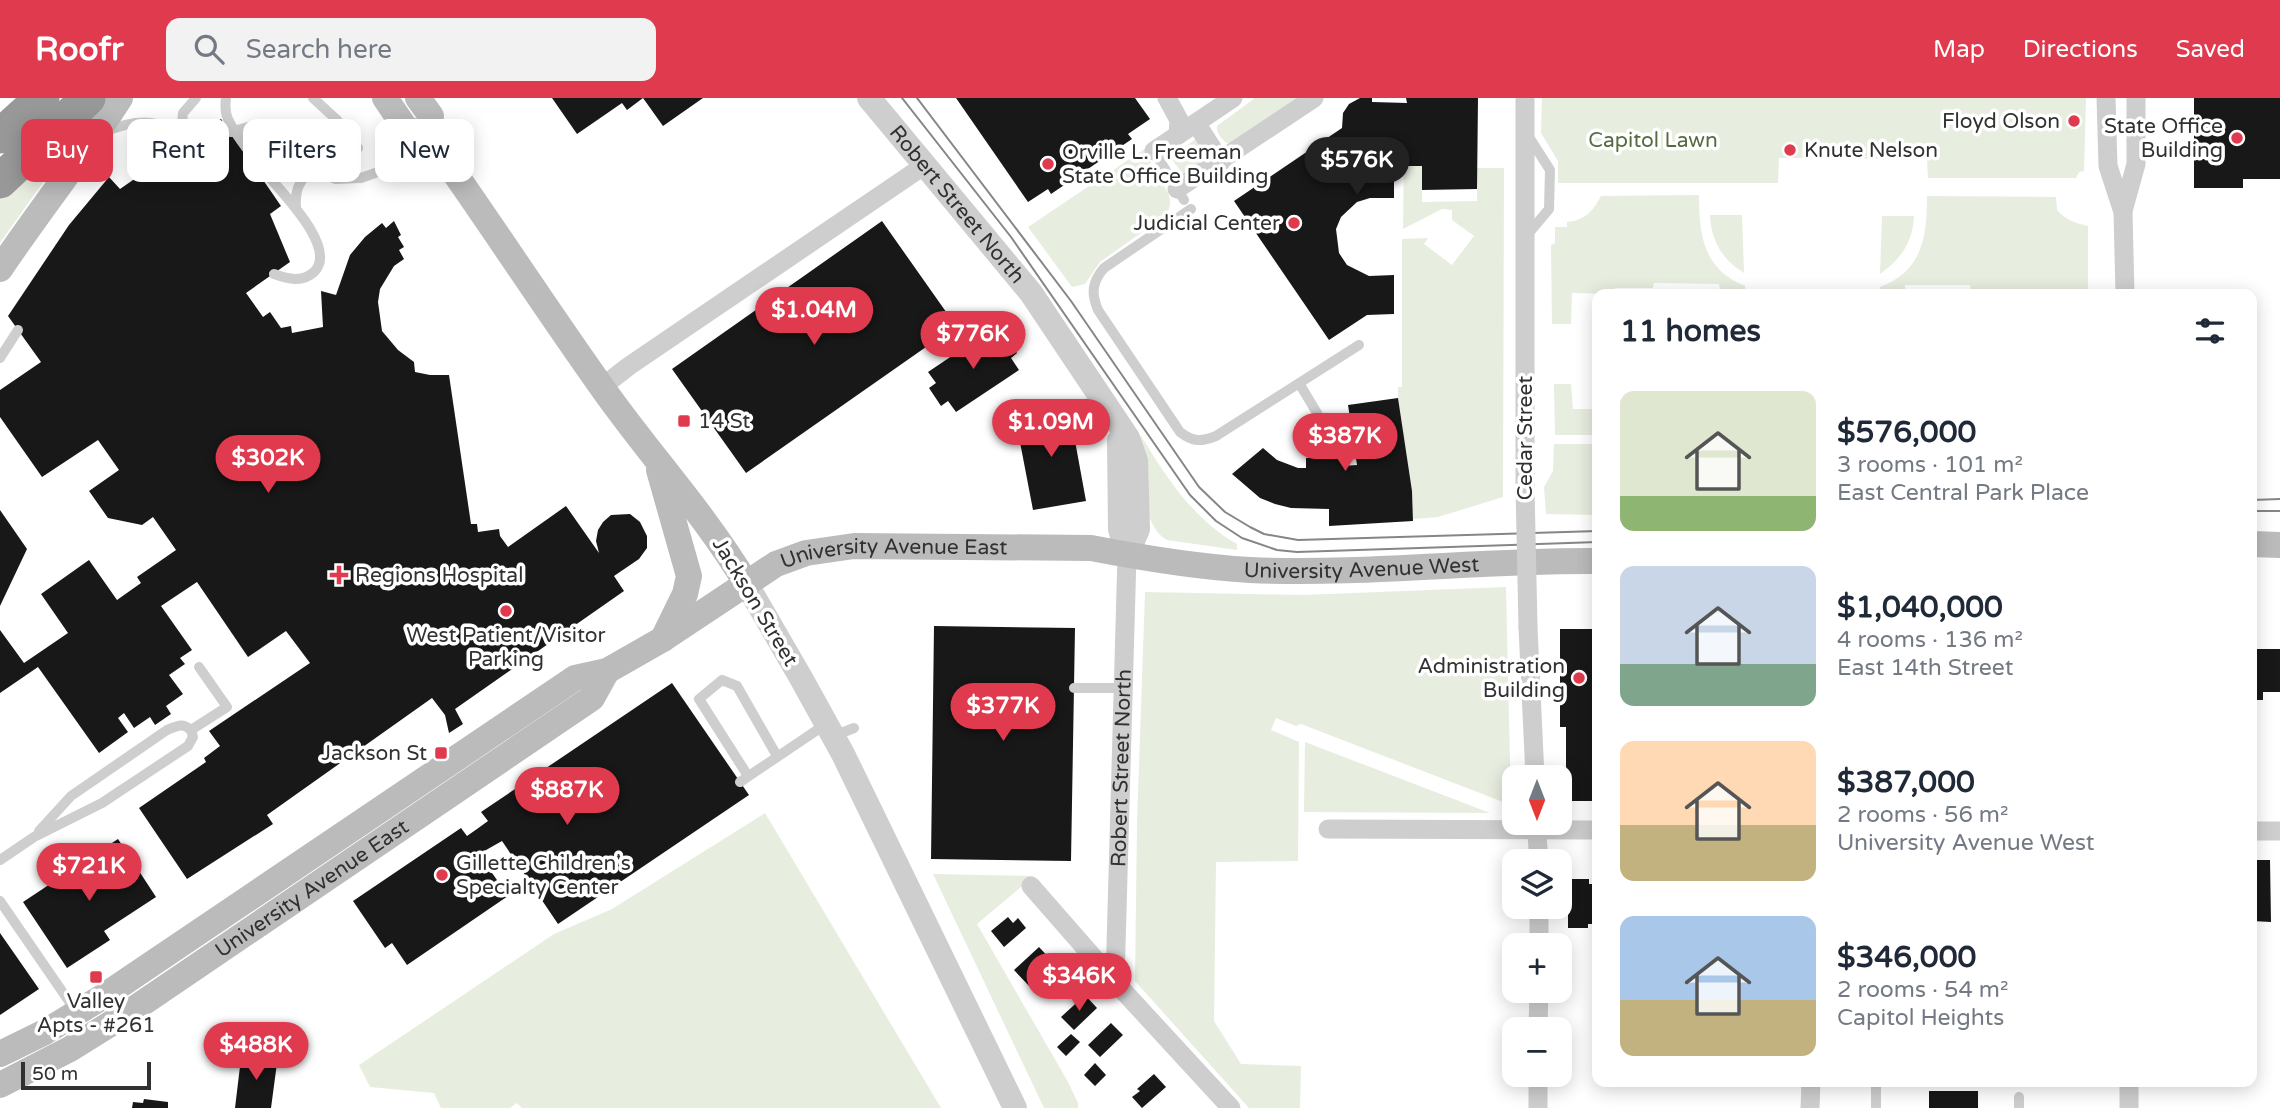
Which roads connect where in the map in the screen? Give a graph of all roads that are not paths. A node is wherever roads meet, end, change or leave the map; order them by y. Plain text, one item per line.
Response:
1 (42, 98) edge
2 (89, 98) edge
3 (120, 98) edge
4 (196, 98) edge
5 (226, 98) edge
6 (385, 98) edge
7 (418, 98) edge
8 (869, 98) edge
9 (1167, 98) edge
10 (1233, 98) edge
11 (1314, 98) edge
12 (1525, 98) edge
13 (2106, 98) edge
14 (2136, 98) edge
15 (317, 99) edge
16 (107, 119) edge
17 (336, 119) edge
18 (399, 119) edge
19 (430, 119) edge
20 (1196, 123) junction
21 (113, 129) edge
22 (243, 129) edge
23 (233, 132) junction
24 (1178, 135) junction
25 (0, 136) edge
26 (1154, 151) joint
27 (1221, 162) junction
28 (925, 165) junction
29 (0, 181) edge
30 (60, 182) edge
31 (299, 182) edge
32 (461, 182) edge
33 (1184, 200) junction
34 (296, 209) junction
35 (2123, 212) junction
36 (0, 269) edge
37 (274, 274) dead end
38 (2126, 289) edge
39 (18, 330) dead end
40 (1359, 345) dead end
41 (0, 358) edge
42 (1299, 383) junction
43 (602, 387) junction
44 (1324, 423) dead end
45 (656, 459) junction
46 (2257, 544) edge
47 (2280, 545) edge
48 (1128, 555) junction
49 (1592, 561) edge
50 (746, 583) junction
51 (663, 639) junction
52 (199, 667) dead end
53 (607, 671) junction
54 (1074, 688) dead end
55 (1122, 688) junction
56 (191, 730) junction
57 (838, 730) junction
58 (777, 756) junction
59 (1534, 765) edge
60 (1502, 827) edge
61 (1572, 828) edge
62 (1328, 829) dead end
63 (1592, 830) edge
64 (2257, 831) edge
65 (2280, 831) edge
66 (34, 837) junction
67 (0, 860) edge
68 (1031, 886) dead end
69 (0, 901) edge
70 (1115, 982) junction
71 (77, 1014) junction
72 (0, 1054) edge
73 (0, 1084) edge
74 (1538, 1087) edge
75 (1811, 1087) edge
76 (1876, 1087) edge
77 (2129, 1087) edge
78 (1015, 1108) edge
79 (1231, 1108) edge
80 (1538, 1108) edge
81 (1810, 1108) edge
82 (1876, 1108) edge
83 (2129, 1108) edge

1 - 25 highway
2 - 29 highway
3 - 16 main road
4 - 21 lane
5 - 23 lane
6 - 18 main road, Jackson Street
7 - 19 main road, Jackson Street
8 - 28 street, Robert Street North
9 - 24 street
10 - 20 street
11 - 27 street
12 - 59 street, Cedar Street, bridge
13 - 35 street
14 - 35 street
15 - 17 lane
20 - 24 street
20 - 27 street
22 - 23 lane
23 - 34 lane
24 - 26 street
26 - 33 lane
27 - 33 street
28 - 43 street
28 - 48 street, Robert Street North
30 - 36 main road
31 - 34 lane
32 - 43 main road, Jackson Street
33 - 42 lane
34 - 37 lane
35 - 38 street
39 - 41 lane
40 - 42 lane
42 - 44 lane
43 - 45 main road, Jackson Street
45 - 50 main road, Jackson Street
45 - 51 main road
46 - 47 main road
48 - 49 main road, University Avenue West
48 - 50 main road, University Avenue East
48 - 55 street, Robert Street North
50 - 51 main road, University Avenue East
50 - 57 street, Jackson Street
51 - 53 main road, University Avenue East
52 - 56 lane
53 - 71 main road, University Avenue East
53 - 73 main road, University Avenue East
54 - 55 lane
55 - 70 street, Robert Street North
56 - 66 lane
56 - 66 lane
57 - 58 lane
57 - 78 street, Jackson Street
58 - 58 lane
60 - 62 street
61 - 63 street
64 - 65 street
66 - 67 lane
68 - 70 street
69 - 71 lane
70 - 79 street
71 - 72 main road, University Avenue East
74 - 80 street
75 - 81 street
76 - 82 lane
77 - 83 street

